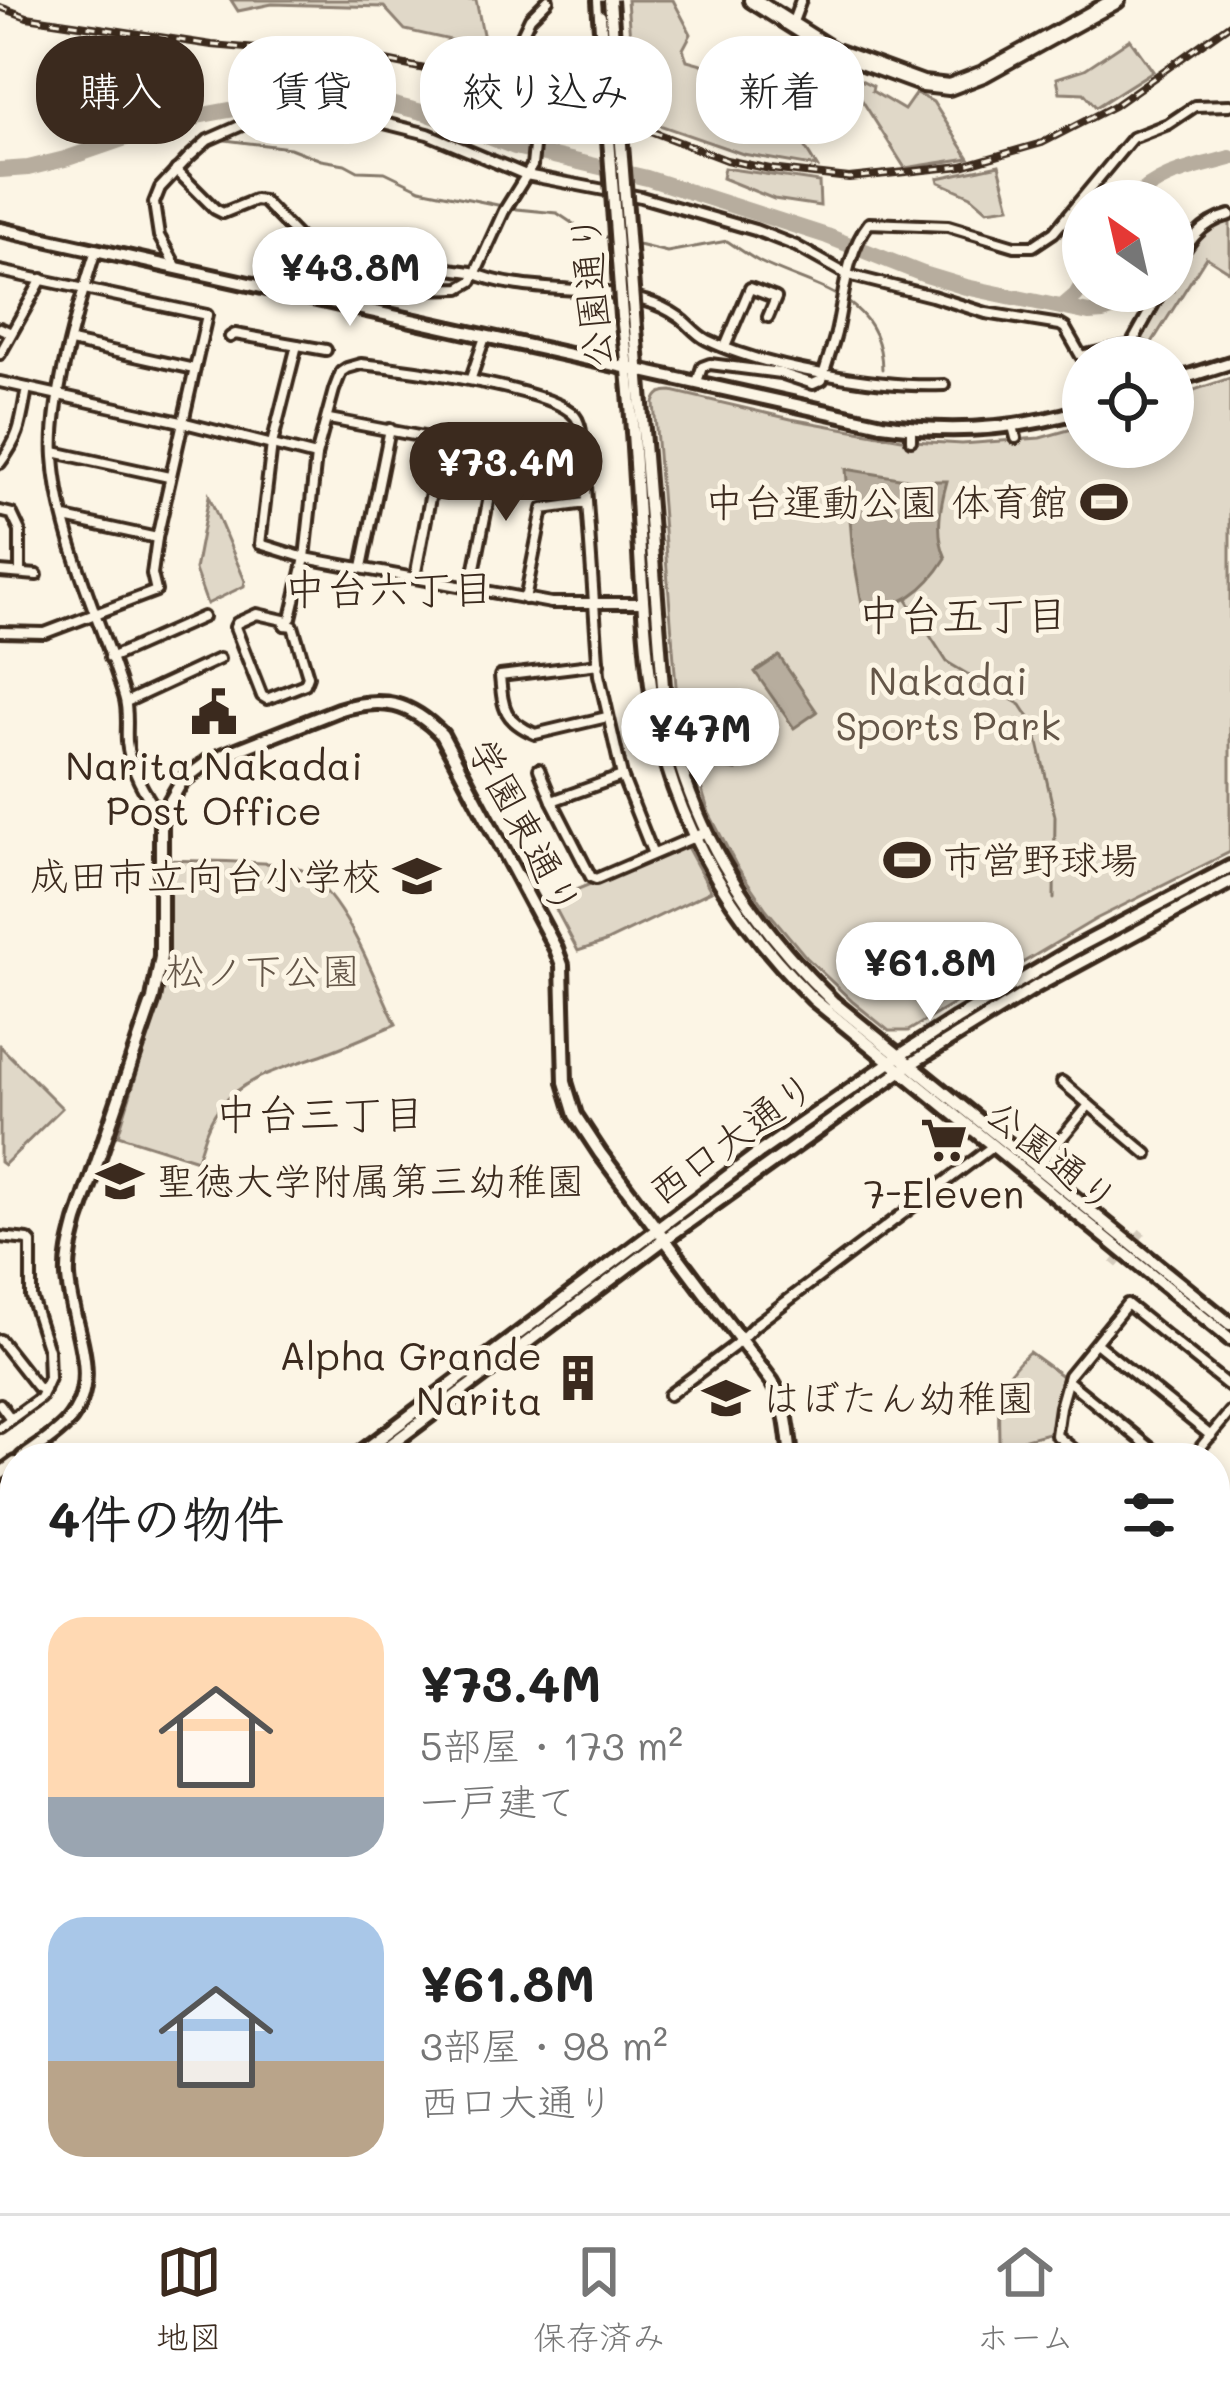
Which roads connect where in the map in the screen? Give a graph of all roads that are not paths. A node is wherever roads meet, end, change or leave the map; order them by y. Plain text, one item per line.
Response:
1 (548, 0) edge
2 (599, 0) edge
3 (610, 0) edge
4 (752, 0) edge
5 (801, 0) edge
6 (1117, 0) edge
7 (791, 27) junction
8 (1230, 104) edge
9 (176, 170) junction
10 (529, 171) junction
11 (1230, 215) edge
12 (0, 230) edge
13 (1194, 234) edge
14 (96, 250) junction
15 (176, 266) junction
16 (849, 270) junction
17 (0, 271) edge
18 (475, 274) junction
19 (42, 279) junction
20 (84, 288) junction
21 (363, 309) junction
22 (1149, 312) edge
23 (628, 315) junction
24 (768, 317) dead end
25 (0, 328) edge
26 (11, 333) junction
27 (230, 337) dead end
28 (485, 337) junction
29 (71, 342) junction
30 (297, 345) junction
31 (725, 347) junction
32 (326, 350) dead end
33 (0, 354) edge
34 (1230, 363) edge
35 (194, 369) junction
36 (634, 369) junction
37 (824, 372) junction
38 (1194, 374) edge
39 (471, 378) junction
40 (0, 382) edge
41 (698, 382) junction
42 (944, 385) dead end
43 (26, 388) junction
44 (60, 396) junction
45 (1062, 417) edge
46 (328, 419) junction
47 (181, 422) junction
48 (390, 429) junction
49 (441, 440) junction
50 (272, 443) junction
51 (583, 443) junction
52 (498, 451) junction
53 (54, 452) junction
54 (316, 456) junction
55 (0, 464) edge
56 (170, 478) junction
57 (586, 503) junction
58 (0, 511) edge
59 (65, 518) junction
60 (158, 538) junction
61 (305, 558) junction
62 (362, 567) junction
63 (0, 572) edge
64 (20, 573) junction
65 (37, 575) dead end
66 (415, 577) junction
67 (471, 588) junction
68 (525, 598) junction
69 (643, 603) junction
70 (594, 604) junction
71 (94, 615) junction
72 (203, 617) dead end
73 (285, 625) junction
74 (0, 632) edge
75 (110, 658) junction
76 (219, 659) dead end
77 (598, 664) junction
78 (127, 702) junction
79 (607, 717) junction
80 (539, 769) dead end
81 (622, 776) junction
82 (552, 802) junction
83 (161, 817) junction
84 (700, 835) junction
85 (653, 854) junction
86 (1230, 867) edge
87 (1230, 882) edge
88 (900, 1064) junction
89 (1062, 1082) dead end
90 (1089, 1106) junction
91 (993, 1146) junction
92 (1147, 1154) dead end
93 (1033, 1172) junction
94 (661, 1234) junction
95 (0, 1238) edge
96 (1230, 1324) edge
97 (1230, 1339) edge
98 (0, 1340) edge
99 (740, 1340) junction
100 (1096, 1343) junction
101 (1068, 1382) junction
102 (1230, 1387) edge
103 (44, 1390) junction
104 (669, 1394) dead end
105 (0, 1404) edge
106 (1230, 1412) edge
107 (11, 1419) junction
108 (0, 1427) edge
109 (1210, 1436) junction
110 (41, 1443) edge
111 (375, 1443) edge
112 (393, 1443) edge
113 (789, 1443) edge
114 (1065, 1443) edge
115 (1144, 1443) edge
116 (1204, 1443) edge

1 - 10 street
2 - 23 street, 公園通り, bridge
3 - 23 street, 公園通り, bridge
4 - 7 main road
5 - 7 street
6 - 7 main road
8 - 16 street
9 - 10 street
9 - 15 street
9 - 18 street
10 - 16 street
10 - 18 street
11 - 13 street
12 - 14 street
14 - 15 street
14 - 20 street
15 - 21 street
16 - 22 street
16 - 37 street
17 - 19 street
18 - 21 street
18 - 31 street
19 - 20 street
19 - 26 street
20 - 29 street
20 - 35 street
21 - 28 street
23 - 36 street, 公園通り
24 - 31 street
25 - 26 street
26 - 33 street
27 - 30 street
28 - 36 street
28 - 39 street
29 - 35 street
29 - 44 street
30 - 32 street
30 - 50 street
31 - 37 street
34 - 38 street
35 - 47 street
36 - 41 street
36 - 69 street, 公園通り
36 - 84 street, 公園通り
37 - 41 street
37 - 42 street
39 - 46 street
39 - 51 street
40 - 43 street
41 - 45 street
43 - 44 street
43 - 55 street
44 - 47 street
44 - 53 street
46 - 48 street
46 - 54 street
47 - 50 street
47 - 56 street
48 - 49 street
48 - 62 street
49 - 52 street
49 - 66 street
50 - 54 street
50 - 61 street
51 - 52 street
51 - 57 street
52 - 67 street
53 - 56 street
53 - 59 street
54 - 61 street
56 - 60 street
57 - 68 street
57 - 70 street
58 - 64 street
59 - 60 street
59 - 71 street
60 - 71 street
61 - 62 street
61 - 73 street
62 - 66 street
63 - 64 street
64 - 65 street
66 - 67 street
67 - 68 street
68 - 70 street
69 - 70 street
69 - 84 street, 公園通り
70 - 77 street
71 - 74 street
71 - 75 street
72 - 75 street
73 - 73 street
75 - 78 street
76 - 78 street
77 - 79 street
77 - 79 street
78 - 83 street
79 - 81 street
80 - 82 street
81 - 82 street
81 - 85 street
82 - 85 street
83 - 94 street, 学園東通り
83 - 110 street
84 - 85 street
84 - 88 street, 公園通り
86 - 88 street, 西口大通り
87 - 88 street
88 - 91 street, 公園通り
88 - 93 street, 公園通り
88 - 94 street, 西口大通り
89 - 90 street
90 - 92 street
90 - 93 street
91 - 93 street, 公園通り
91 - 99 street
93 - 96 street, 公園通り
93 - 97 street, 公園通り
94 - 99 street, 学園東通り
94 - 111 street, 西口大通り
94 - 112 street, 西口大通り
95 - 103 street
98 - 103 street
99 - 104 street
99 - 113 street, 学園東通り
100 - 101 street
100 - 102 street
100 - 109 street
101 - 114 street
101 - 115 street
103 - 107 street
105 - 107 street
106 - 109 street
107 - 108 street
109 - 116 street

